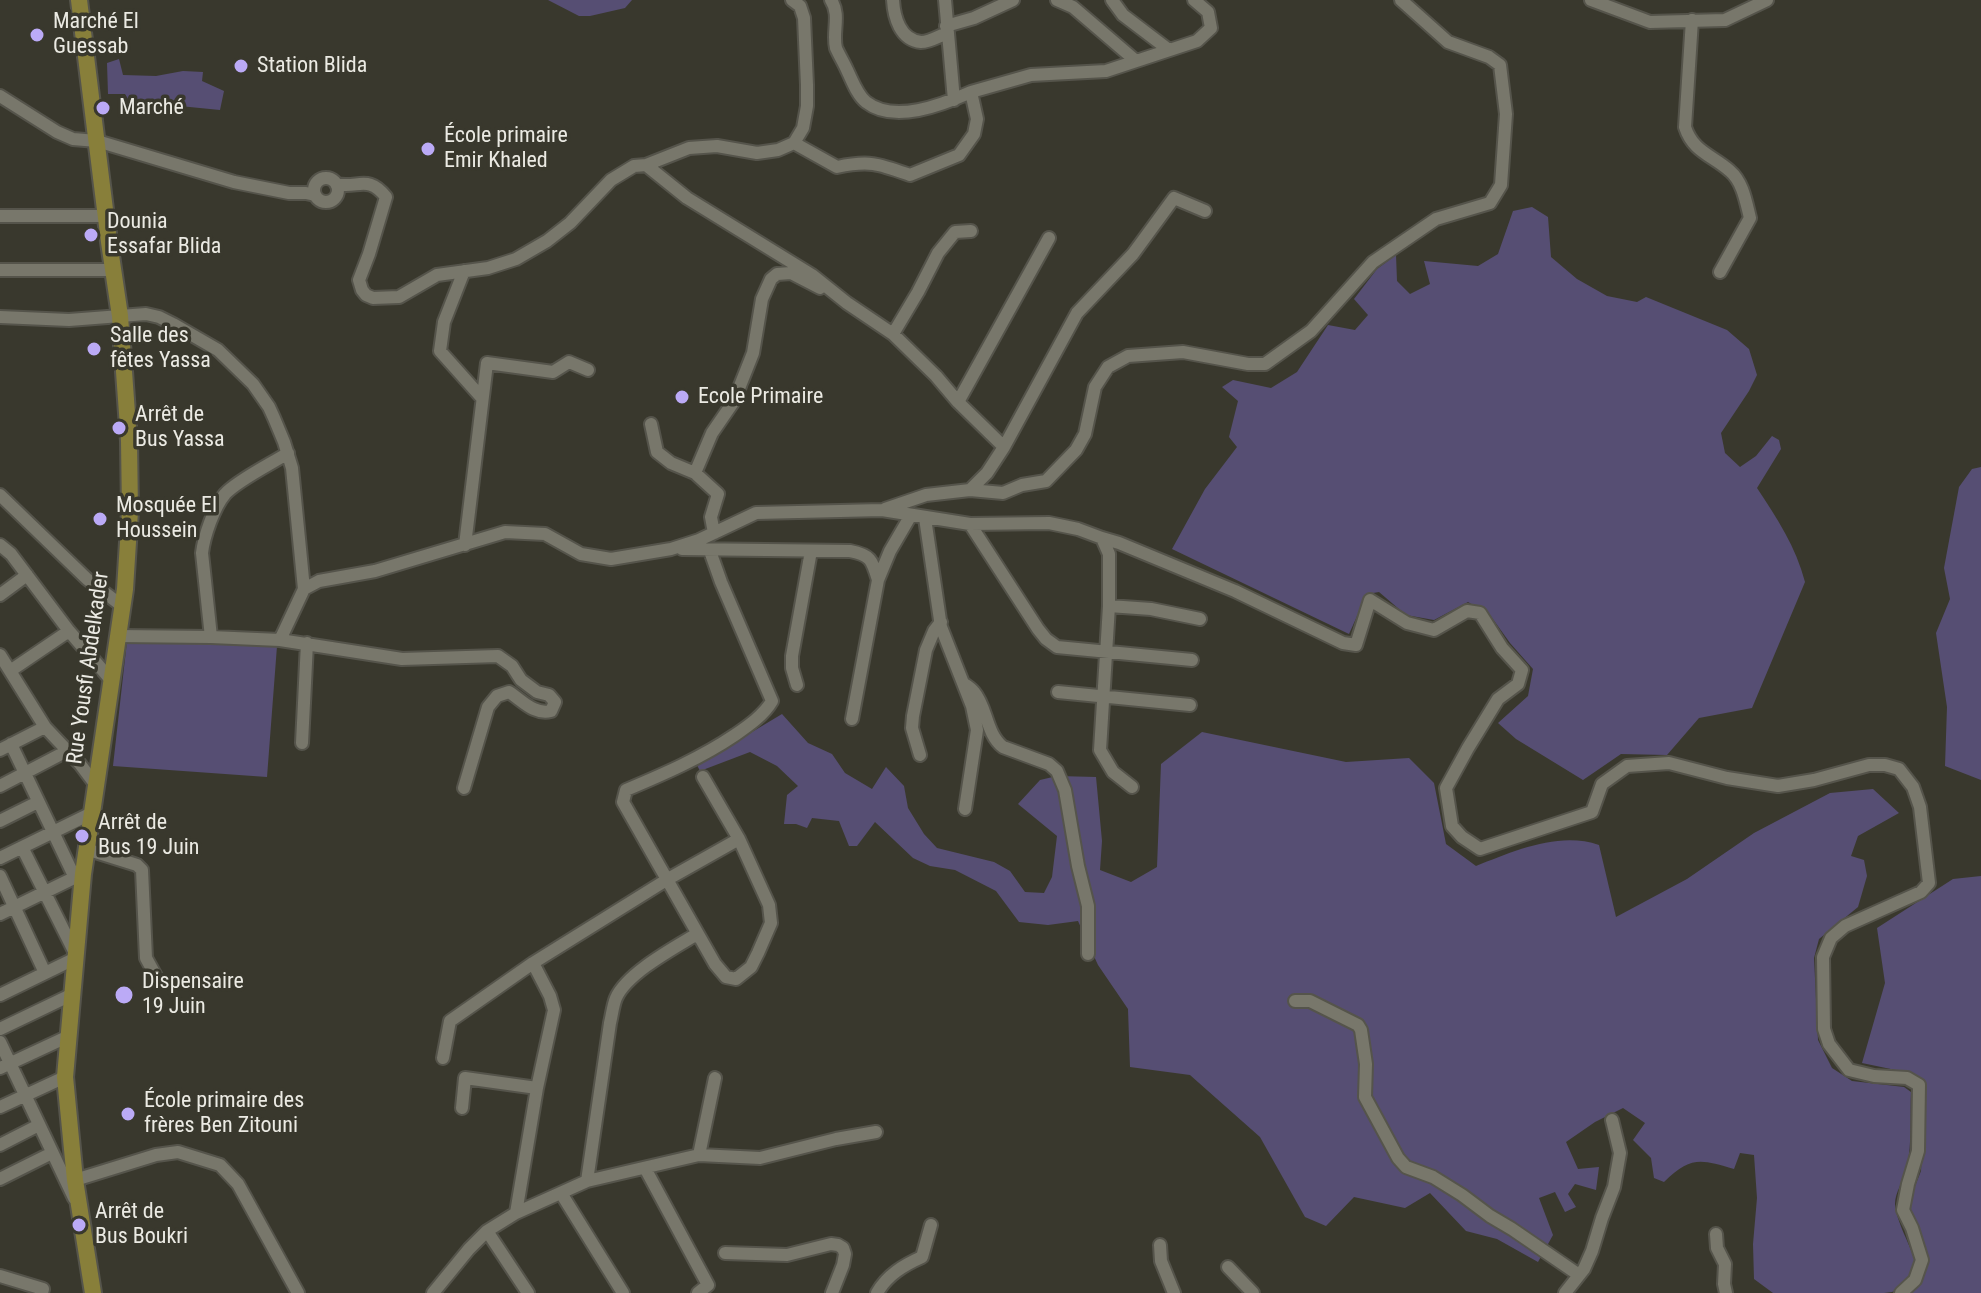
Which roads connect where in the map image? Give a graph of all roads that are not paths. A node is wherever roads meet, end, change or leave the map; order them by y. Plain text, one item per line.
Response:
1 (79, 0) edge
2 (792, 0) edge
3 (831, 0) edge
4 (893, 0) edge
5 (945, 0) edge
6 (1013, 0) edge
7 (1057, 0) edge
8 (1112, 0) edge
9 (1194, 0) edge
10 (1401, 0) edge
11 (1591, 0) edge
12 (1767, 0) edge
13 (1692, 20) junction
14 (947, 30) junction
15 (1169, 50) junction
16 (1136, 61) junction
17 (971, 92) junction
18 (0, 96) edge
19 (954, 100) junction
20 (97, 141) junction
21 (794, 143) junction
22 (646, 165) junction
23 (340, 187) junction
24 (312, 192) junction
25 (1205, 211) dead end
26 (0, 216) edge
27 (106, 216) junction
28 (971, 231) dead end
29 (1049, 238) dead end
30 (0, 270) edge
31 (113, 270) junction
32 (464, 271) junction
33 (1720, 272) dead end
34 (841, 298) junction
35 (120, 316) junction
36 (0, 317) edge
37 (893, 334) junction
38 (588, 370) dead end
39 (482, 398) junction
40 (958, 402) junction
41 (651, 424) dead end
42 (1004, 447) junction
43 (288, 453) junction
44 (695, 473) junction
45 (970, 490) junction
46 (0, 495) edge
47 (882, 510) junction
48 (911, 515) junction
49 (925, 518) junction
50 (970, 524) junction
51 (714, 533) junction
52 (1102, 538) junction
53 (0, 545) edge
54 (465, 545) junction
55 (671, 549) junction
56 (710, 551) junction
57 (811, 551) junction
58 (27, 575) junction
59 (878, 580) junction
60 (304, 589) junction
61 (0, 595) edge
62 (122, 606) junction
63 (1109, 606) junction
64 (1200, 619) dead end
65 (941, 622) junction
66 (69, 631) junction
67 (118, 636) junction
68 (211, 637) junction
69 (280, 640) junction
70 (307, 643) junction
71 (1107, 650) junction
72 (0, 655) edge
73 (1192, 660) dead end
74 (10, 671) junction
75 (111, 680) junction
76 (963, 683) junction
77 (797, 685) dead end
78 (1058, 692) dead end
79 (1104, 696) junction
80 (1190, 705) dead end
81 (852, 719) dead end
82 (45, 727) junction
83 (302, 743) dead end
84 (5, 747) edge
85 (67, 751) junction
86 (920, 755) dead end
87 (24, 774) junction
88 (703, 777) dead end
89 (95, 784) junction
90 (0, 786) edge
91 (1132, 787) dead end
92 (464, 788) dead end
93 (38, 802) junction
94 (965, 809) dead end
95 (92, 813) junction
96 (0, 821) edge
97 (53, 832) junction
98 (739, 839) junction
99 (22, 847) junction
100 (86, 849) junction
101 (0, 858) edge
102 (0, 876) edge
103 (79, 876) junction
104 (668, 879) junction
105 (44, 893) junction
106 (15, 907) junction
107 (0, 914) edge
108 (697, 934) junction
109 (1088, 954) dead end
110 (76, 956) junction
111 (533, 963) junction
112 (45, 973) junction
113 (157, 978) dead end
114 (73, 994) junction
115 (0, 995) edge
116 (1295, 1001) dead end
117 (0, 1029) edge
118 (69, 1036) junction
119 (0, 1042) edge
120 (443, 1058) dead end
121 (5, 1066) edge
122 (65, 1077) junction
123 (715, 1078) dead end
124 (537, 1088) junction
125 (25, 1095) junction
126 (0, 1107) edge
127 (462, 1108) dead end
128 (1612, 1120) dead end
129 (39, 1125) junction
130 (876, 1132) dead end
131 (0, 1145) edge
132 (52, 1153) junction
133 (699, 1155) junction
134 (645, 1168) junction
135 (2, 1173) edge
136 (75, 1180) junction
137 (587, 1181) junction
138 (561, 1193) junction
139 (80, 1213) junction
140 (516, 1213) junction
141 (931, 1225) dead end
142 (487, 1231) junction
143 (1716, 1234) dead end
144 (1160, 1245) dead end
145 (725, 1253) dead end
146 (1228, 1267) dead end
147 (1579, 1275) junction
148 (0, 1276) edge
149 (42, 1293) edge
150 (93, 1293) edge
151 (298, 1293) edge
152 (433, 1293) edge
153 (528, 1293) edge
154 (623, 1293) edge
155 (698, 1293) edge
156 (832, 1293) edge
157 (877, 1293) edge
158 (1174, 1293) edge
159 (1253, 1293) edge
160 (1565, 1293) edge
161 (1726, 1293) edge
162 (1901, 1293) edge

1 - 20 main road, Rue Yousfi Abdelkader
2 - 21 street
3 - 19 street
4 - 14 street
5 - 14 street
6 - 14 street
7 - 16 street
8 - 15 street
9 - 15 street
10 - 45 street
11 - 13 street
12 - 13 street
13 - 33 street
14 - 19 street
15 - 16 street
16 - 17 street
17 - 19 street
17 - 21 street
18 - 20 street
20 - 24 street
20 - 27 main road, Rue Yousfi Abdelkader
21 - 22 street
22 - 32 street
22 - 34 street
23 - 24 street
23 - 24 street
23 - 32 street
25 - 42 street
26 - 27 street
27 - 31 main road, Rue Yousfi Abdelkader
28 - 37 street
29 - 40 street
30 - 31 street
31 - 35 main road, Rue Yousfi Abdelkader
32 - 39 street
34 - 37 street
34 - 44 street
35 - 36 street
35 - 43 street
35 - 62 main road, Rue Yousfi Abdelkader
37 - 40 street
38 - 39 street
39 - 54 street
40 - 42 street
41 - 44 street
42 - 45 street
43 - 60 street
43 - 68 street
44 - 51 street
45 - 47 street
46 - 62 street
47 - 48 street
47 - 51 street
48 - 49 street
48 - 59 street
49 - 50 street
49 - 65 street
50 - 52 street
50 - 71 street
51 - 55 street
52 - 63 street
52 - 162 street
53 - 58 street
54 - 55 street
54 - 60 street
55 - 56 street
56 - 57 street
56 - 104 street
57 - 59 street
57 - 77 street
58 - 61 street
58 - 66 street
59 - 81 street
60 - 69 street
62 - 67 main road, Rue Yousfi Abdelkader
63 - 64 street
63 - 71 street
65 - 76 street
65 - 86 street
66 - 74 street
66 - 75 street
67 - 68 street
67 - 75 main road, Rue Yousfi Abdelkader
68 - 69 street
69 - 70 street
70 - 83 street
70 - 92 street
71 - 73 street
71 - 79 street
72 - 74 street
74 - 82 street
75 - 89 main road, Rue Yousfi Abdelkader
76 - 94 street
76 - 109 street
78 - 79 street
79 - 80 street
79 - 91 street
82 - 84 street
82 - 85 street
84 - 87 street
85 - 87 street
85 - 89 street
87 - 90 street
87 - 93 street
88 - 98 street
89 - 95 main road, Rue Yousfi Abdelkader
93 - 96 street
93 - 97 street
95 - 97 street
95 - 100 main road, Rue Yousfi Abdelkader
97 - 99 street
97 - 103 street
98 - 104 street
98 - 108 street
99 - 101 street
99 - 105 street
100 - 103 main road, Rue Yousfi Abdelkader
100 - 113 street
102 - 106 street
103 - 105 street
103 - 110 main road, Rue Yousfi Abdelkader
104 - 108 street
104 - 111 street
105 - 106 street
105 - 110 street
106 - 107 street
106 - 112 street
108 - 137 street
110 - 112 street
110 - 114 main road, Rue Yousfi Abdelkader
111 - 120 street
111 - 124 street
112 - 115 street
114 - 117 street
114 - 118 main road, Rue Yousfi Abdelkader
116 - 147 street
118 - 121 street
118 - 122 main road, Rue Yousfi Abdelkader
119 - 121 street
121 - 125 street
122 - 125 street
122 - 136 main road, Rue Yousfi Abdelkader
123 - 133 street
124 - 127 street
124 - 140 street
125 - 126 street
125 - 129 street
128 - 147 street
129 - 131 street
129 - 132 street
130 - 133 street
132 - 135 street
132 - 139 street
133 - 134 street
134 - 137 street
134 - 155 street
136 - 139 main road, Rue Yousfi Abdelkader
136 - 151 street
137 - 138 street
138 - 140 street
138 - 154 street
139 - 150 main road, Rue Yousfi Abdelkader
140 - 142 street
141 - 157 street
142 - 152 street
142 - 153 street
143 - 161 street
144 - 158 street
145 - 156 street
146 - 159 street
147 - 160 street
148 - 149 street

